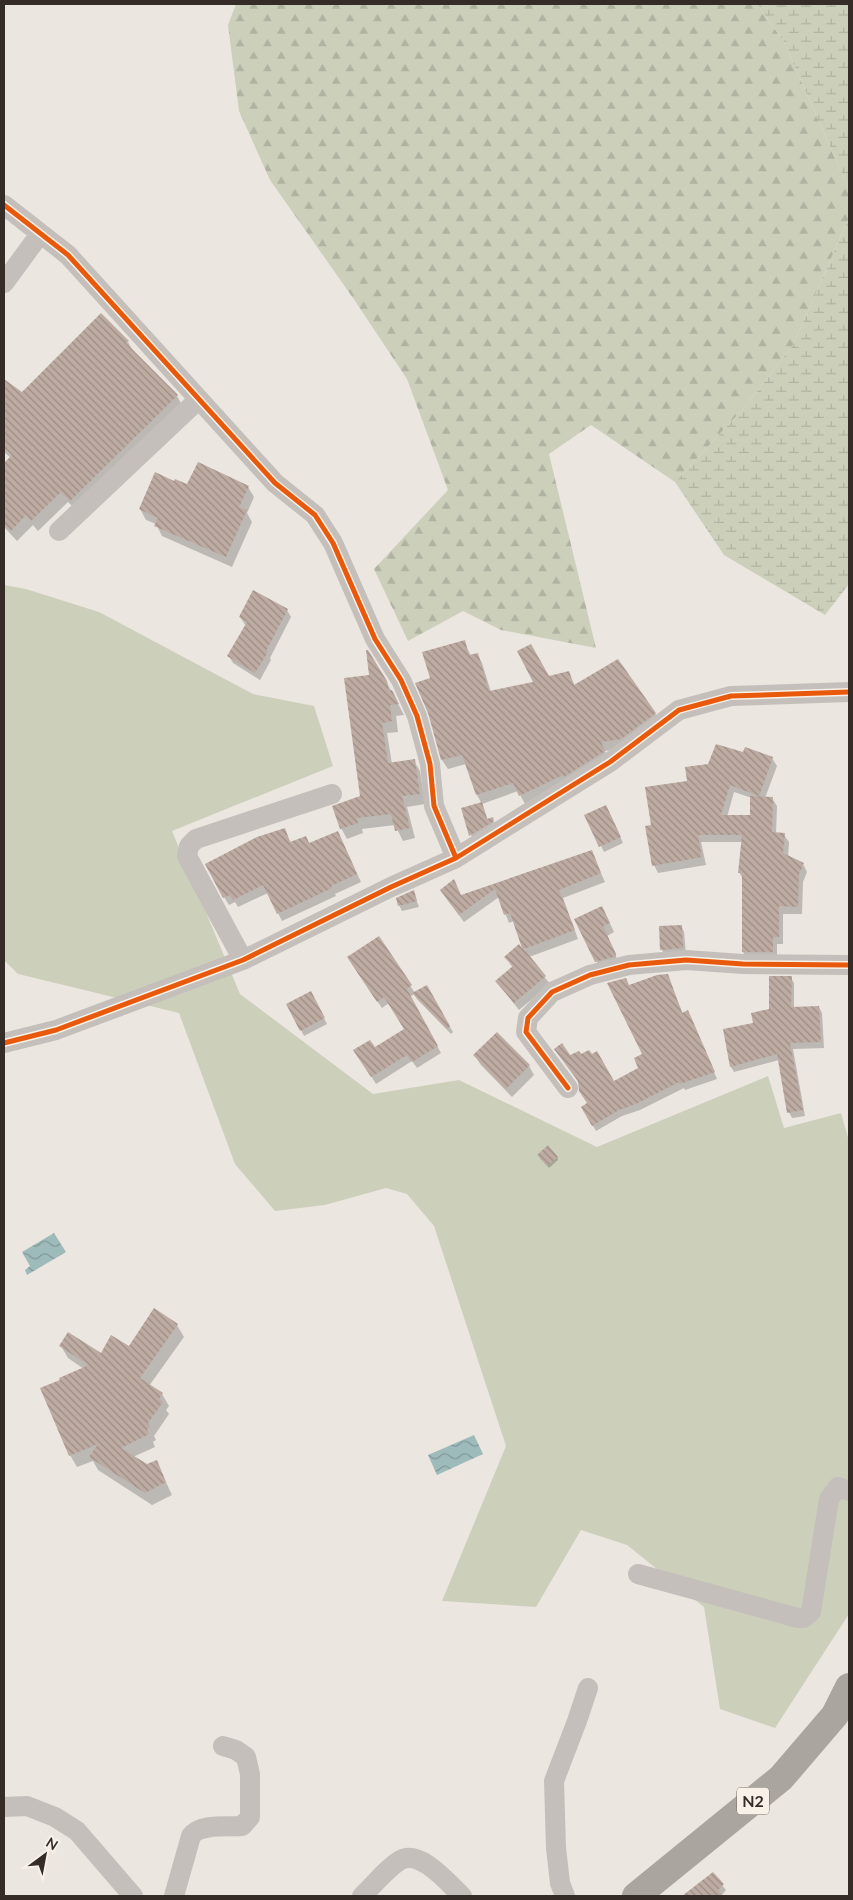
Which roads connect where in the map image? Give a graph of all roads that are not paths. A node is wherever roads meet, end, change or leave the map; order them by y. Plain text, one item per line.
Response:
1 (4, 205) edge
2 (40, 234) junction
3 (4, 283) edge
4 (200, 399) junction
5 (58, 530) dead end
6 (849, 692) edge
7 (332, 794) dead end
8 (456, 858) junction
9 (243, 960) junction
10 (849, 965) edge
11 (4, 1025) edge
12 (10, 1041) edge
13 (568, 1088) dead end
14 (849, 1491) edge
15 (638, 1574) dead end
16 (849, 1687) edge
17 (588, 1688) dead end
18 (842, 1718) edge
19 (223, 1746) dead end
20 (4, 1807) edge
21 (134, 1896) edge
22 (174, 1896) edge
23 (362, 1896) edge
24 (462, 1896) edge
25 (565, 1896) edge
26 (636, 1896) edge

1 - 2 street
2 - 3 street
2 - 4 street
4 - 5 street
4 - 8 street
6 - 8 street
7 - 9 street
8 - 9 street
9 - 12 street
10 - 13 street
11 - 12 street
14 - 15 street
16 - 18 highway, N2
17 - 25 street
18 - 26 highway, N2
19 - 22 street
20 - 21 street
23 - 24 street

